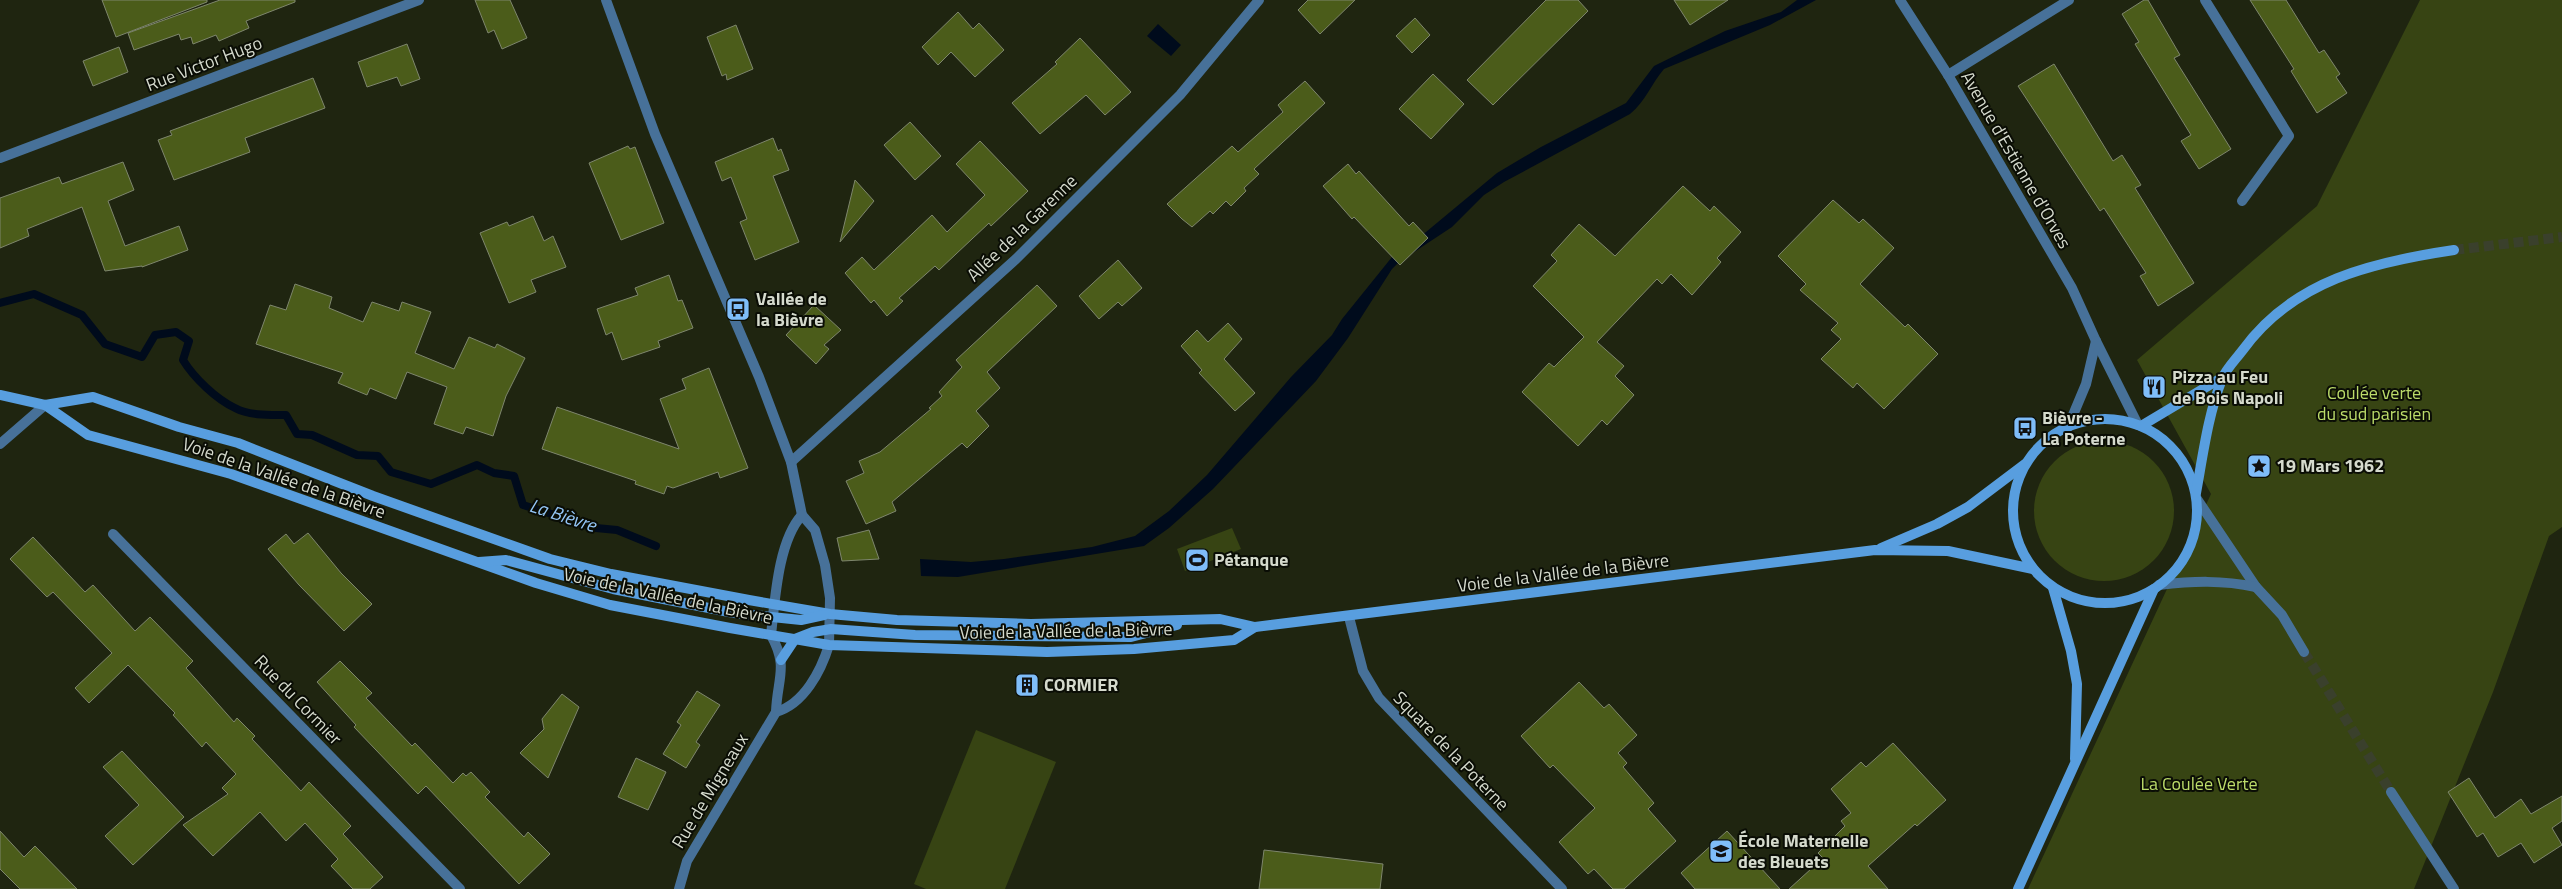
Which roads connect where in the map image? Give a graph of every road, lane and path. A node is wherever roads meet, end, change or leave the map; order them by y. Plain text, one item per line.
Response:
1 (418, 0) edge
2 (606, 0) edge
3 (1259, 0) edge
4 (1900, 0) edge
5 (2069, 0) edge
6 (2205, 0) edge
7 (1948, 75) junction
8 (0, 158) edge
9 (2242, 201) dead end
10 (2454, 250) tunnel mouth
11 (2096, 341) junction
12 (2223, 377) junction
13 (0, 394) edge
14 (45, 405) junction
15 (2140, 425) junction
16 (2068, 427) junction
17 (0, 444) edge
18 (791, 462) junction
19 (2025, 464) junction
20 (2196, 497) junction
21 (802, 515) junction
22 (113, 534) dead end
23 (1875, 550) junction
24 (475, 562) junction
25 (2032, 569) junction
26 (2157, 587) junction
27 (2256, 587) junction
28 (2053, 588) junction
29 (775, 604) junction
30 (830, 614) junction
31 (1349, 617) junction
32 (773, 618) junction
33 (1195, 620) junction
34 (1255, 627) junction
35 (831, 629) junction
36 (771, 635) junction
37 (795, 639) junction
38 (829, 645) junction
39 (2304, 652) tunnel mouth
40 (782, 660) junction
41 (776, 712) junction
42 (2075, 764) junction
43 (2391, 792) tunnel mouth
44 (460, 889) edge
45 (679, 889) edge
46 (1562, 889) edge
47 (2018, 889) edge
48 (2454, 889) edge

1 - 8 street, Rue Victor Hugo
2 - 18 street
3 - 18 street, Allée de la Garenne
4 - 7 street, Avenue d'Estienne d'Orves
5 - 7 street
6 - 9 street
7 - 11 street, Avenue d'Estienne d'Orves
10 - 12 main road
11 - 15 street, Avenue d'Estienne d'Orves
11 - 16 street
12 - 15 main road
12 - 20 main road
13 - 14 main road, Voie de la Vallée de la Bièvre
14 - 17 street
14 - 24 main road, Voie de la Vallée de la Bièvre
14 - 29 main road, Voie de la Vallée de la Bièvre
15 - 16 main road
15 - 20 main road
16 - 19 main road
18 - 21 street
19 - 23 main road, Voie de la Vallée de la Bièvre
19 - 25 main road
20 - 26 main road
20 - 27 street
21 - 29 street
21 - 30 street, Rue de Migneaux
22 - 44 street, Rue du Cormier
23 - 25 main road, Voie de la Vallée de la Bièvre
23 - 31 main road, Voie de la Vallée de la Bièvre
24 - 32 main road
24 - 36 main road, Voie de la Vallée de la Bièvre
25 - 28 main road
26 - 27 street
26 - 28 main road
26 - 42 main road
27 - 39 street
28 - 42 main road
29 - 30 main road, Voie de la Vallée de la Bièvre
29 - 32 street
30 - 32 main road
30 - 33 main road, Voie de la Vallée de la Bièvre
30 - 35 street, Rue de Migneaux
31 - 34 main road, Voie de la Vallée de la Bièvre
31 - 46 street, Square de la Poterne
32 - 36 street
33 - 34 main road, Voie de la Vallée de la Bièvre
33 - 35 main road
34 - 38 main road, Voie de la Vallée de la Bièvre
35 - 37 main road
35 - 38 street, Rue de Migneaux
36 - 37 main road, Voie de la Vallée de la Bièvre
36 - 40 street
37 - 38 main road, Voie de la Vallée de la Bièvre
37 - 40 main road
38 - 41 street, Rue de Migneaux
40 - 41 street, Rue de Migneaux
41 - 45 street, Rue de Migneaux
42 - 47 main road
43 - 48 street

